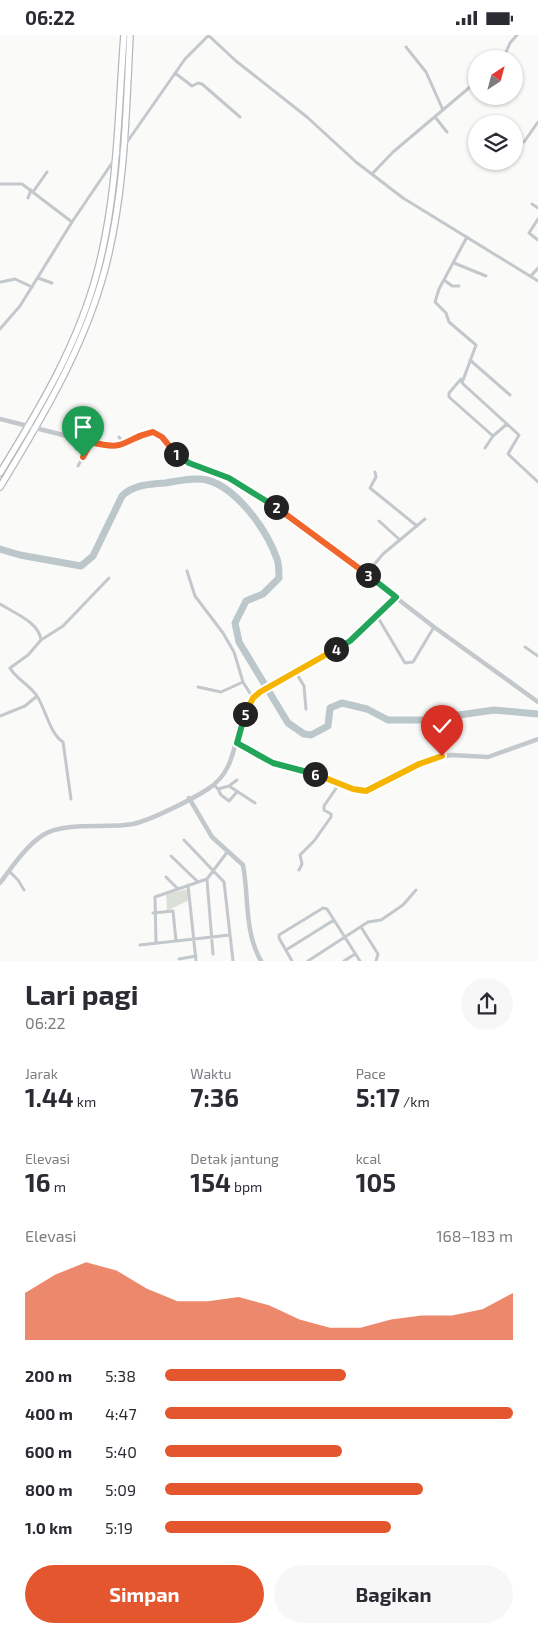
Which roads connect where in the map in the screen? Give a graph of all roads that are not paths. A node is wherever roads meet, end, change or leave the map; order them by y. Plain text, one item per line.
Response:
1 (124, 35) edge
2 (130, 35) edge
3 (209, 35) edge
4 (517, 35) edge
5 (406, 47) dead end
6 (507, 50) edge
7 (175, 73) junction
8 (468, 89) edge
9 (444, 110) junction
10 (240, 117) dead end
11 (435, 117) junction
12 (538, 121) edge
13 (447, 132) dead end
14 (524, 142) dead end
15 (123, 145) junction
16 (116, 158) junction
17 (47, 172) dead end
18 (372, 174) junction
19 (0, 184) edge
20 (32, 191) junction
21 (28, 198) dead end
22 (532, 204) dead end
23 (538, 209) edge
24 (538, 219) edge
25 (72, 222) junction
26 (467, 237) junction
27 (538, 240) edge
28 (454, 263) junction
29 (538, 268) edge
30 (486, 275) dead end
31 (531, 277) junction
32 (38, 279) junction
33 (444, 280) junction
34 (538, 281) edge
35 (2, 282) dead end
36 (52, 283) dead end
37 (459, 286) dead end
38 (32, 287) junction
39 (0, 329) edge
40 (470, 360) junction
41 (462, 378) junction
42 (510, 395) dead end
43 (0, 419) edge
44 (507, 424) junction
45 (30, 426) junction
46 (37, 428) junction
47 (493, 436) junction
48 (119, 437) dead end
49 (79, 439) junction
50 (91, 442) junction
51 (124, 445) junction
52 (76, 449) dead end
53 (485, 449) dead end
54 (78, 466) dead end
55 (376, 472) dead end
56 (0, 473) edge
57 (538, 482) edge
58 (0, 487) edge
59 (425, 519) dead end
60 (379, 521) dead end
61 (418, 526) junction
62 (400, 539) junction
63 (187, 571) dead end
64 (366, 573) junction
65 (110, 578) dead end
66 (396, 597) junction
67 (0, 604) edge
68 (377, 616) junction
69 (434, 627) junction
70 (41, 640) junction
71 (525, 647) dead end
72 (538, 656) edge
73 (295, 671) junction
74 (243, 682) junction
75 (198, 687) dead end
76 (37, 696) junction
77 (253, 698) junction
78 (538, 702) edge
79 (306, 709) dead end
80 (0, 716) edge
81 (538, 739) edge
82 (237, 743) junction
83 (237, 780) dead end
84 (339, 783) junction
85 (229, 786) junction
86 (216, 787) junction
87 (237, 792) junction
88 (71, 799) dead end
89 (189, 799) junction
90 (255, 803) dead end
91 (184, 840) dead end
92 (228, 851) junction
93 (171, 856) dead end
94 (299, 870) dead end
95 (9, 871) junction
96 (215, 871) junction
97 (166, 877) dead end
98 (206, 879) junction
99 (0, 883) edge
100 (198, 883) junction
101 (188, 885) junction
102 (178, 888) junction
103 (24, 890) dead end
104 (416, 890) dead end
105 (154, 913) junction
106 (334, 920) junction
107 (361, 927) junction
108 (230, 935) junction
109 (213, 937) junction
110 (344, 937) junction
111 (194, 939) junction
112 (176, 941) junction
113 (156, 943) junction
114 (140, 945) dead end
115 (286, 951) junction
116 (213, 954) dead end
117 (355, 954) junction
118 (196, 958) edge
119 (179, 959) dead end
120 (232, 961) edge
121 (261, 961) edge
122 (292, 961) edge
123 (308, 961) edge
124 (344, 961) edge
125 (360, 961) edge
126 (376, 961) edge

1 - 16 highway
2 - 15 highway
3 - 7 street
3 - 18 street
4 - 6 street
5 - 9 street
7 - 10 street
7 - 15 street
8 - 9 street
9 - 11 street
11 - 13 street
11 - 18 street
12 - 14 street
15 - 16 street
15 - 46 highway
16 - 25 street
16 - 45 highway
17 - 20 street
18 - 26 street
19 - 20 street
20 - 21 street
20 - 25 street
22 - 23 street
24 - 27 street
25 - 32 street
26 - 28 street
26 - 31 street
28 - 30 street
28 - 33 street
29 - 31 street
31 - 34 street
32 - 36 street
32 - 38 street
33 - 37 street
33 - 40 street
35 - 38 street
38 - 39 street
40 - 41 street
40 - 42 street
41 - 44 street
41 - 47 street
43 - 45 street
44 - 47 street
44 - 57 street
45 - 46 street
45 - 56 highway
46 - 49 street
46 - 58 highway
47 - 53 street
48 - 51 street
49 - 50 street
49 - 52 street
50 - 51 street
50 - 54 street
51 - 64 street
55 - 61 street
59 - 61 street
60 - 62 street
61 - 62 street
62 - 64 street
63 - 74 street
64 - 66 street
65 - 70 street
66 - 68 street
66 - 69 street
67 - 70 street
68 - 69 street
68 - 73 street
69 - 78 street
70 - 76 street
71 - 72 street
73 - 77 street
73 - 79 street
74 - 75 street
74 - 77 street
76 - 80 street
76 - 88 street
77 - 82 street
81 - 84 street
82 - 84 street
82 - 86 street
83 - 85 street
84 - 94 street
85 - 86 street
85 - 87 street
86 - 87 street
86 - 89 street
87 - 90 street
89 - 92 street
89 - 95 street
91 - 96 street
92 - 96 street
92 - 121 street
93 - 100 street
95 - 99 street
95 - 103 street
96 - 98 street
96 - 108 street
97 - 102 street
98 - 100 street
98 - 109 street
100 - 101 street
101 - 102 street
101 - 111 street
102 - 105 street
104 - 107 street
105 - 112 street
105 - 113 street
106 - 110 street
106 - 115 street
106 - 115 street
107 - 110 street
107 - 126 street
108 - 109 street
108 - 120 street
109 - 111 street
109 - 116 street
110 - 117 street
110 - 123 street
111 - 112 street
111 - 118 street
112 - 113 street
113 - 114 street
115 - 122 street
117 - 124 street
117 - 125 street
118 - 119 street

